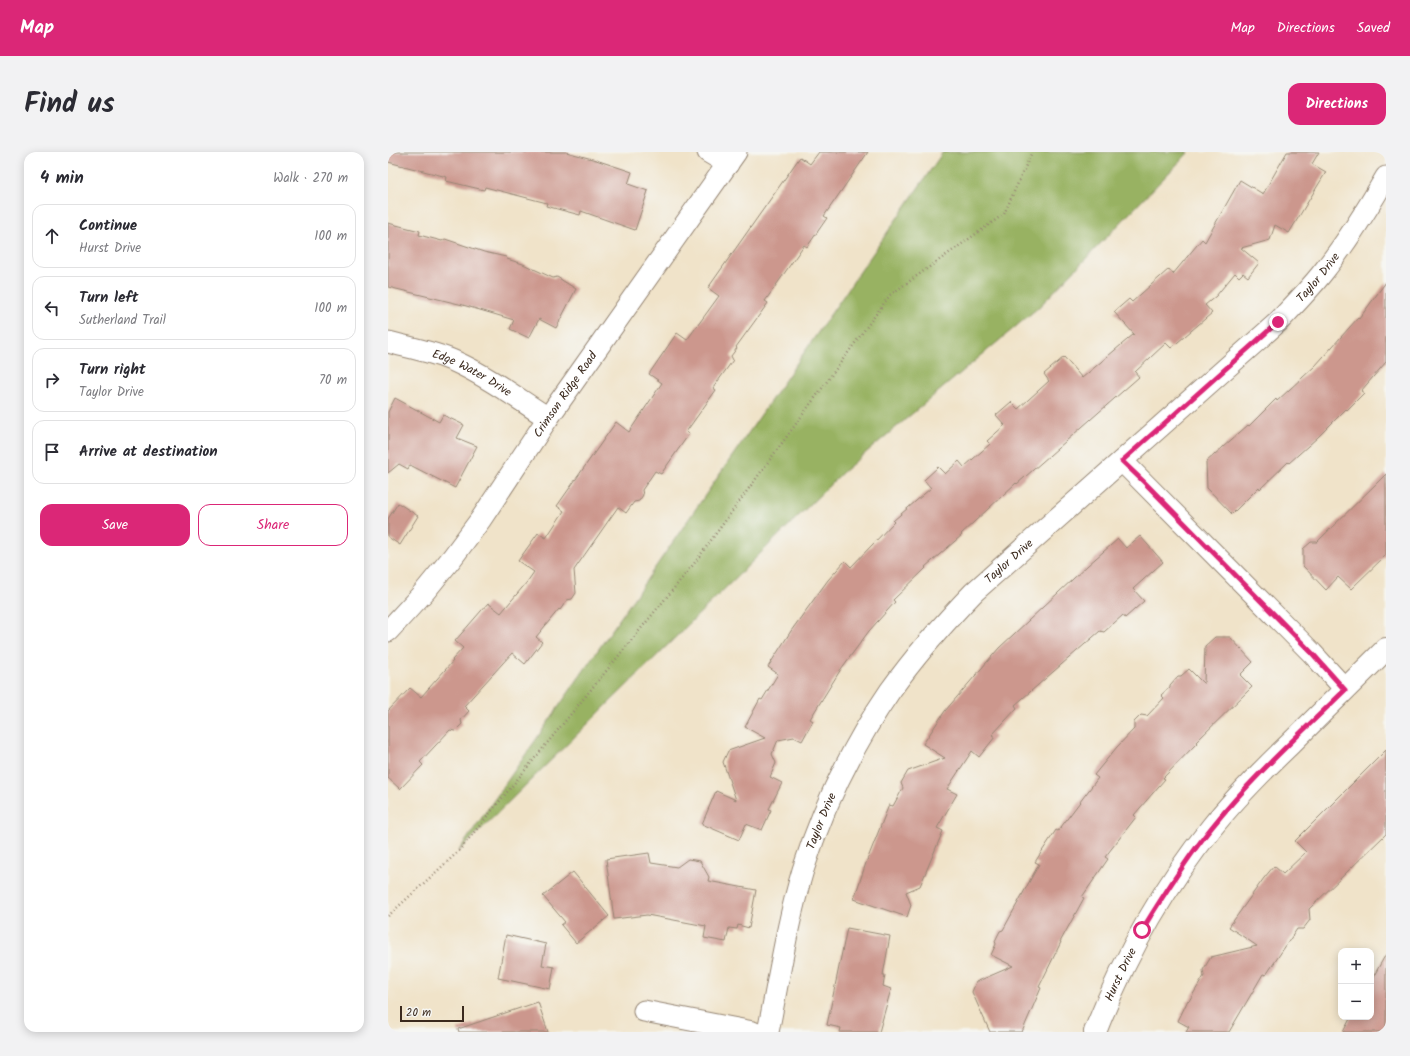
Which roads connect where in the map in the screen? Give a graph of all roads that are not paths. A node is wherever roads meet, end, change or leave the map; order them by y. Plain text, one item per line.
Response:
1 (708, 152) edge
2 (732, 158) edge
3 (1386, 177) edge
4 (388, 342) edge
5 (548, 418) junction
6 (1122, 461) junction
7 (388, 630) edge
8 (1386, 649) edge
9 (1345, 690) junction
10 (644, 1011) dead end
11 (753, 1032) edge
12 (768, 1032) edge
13 (1095, 1032) edge

1 - 2 street
2 - 5 street, Crimson Ridge Road
3 - 6 street, Taylor Drive
4 - 5 street, Edge Water Drive
5 - 7 street, Crimson Ridge Road
6 - 9 street
6 - 12 street, Taylor Drive
8 - 9 street, Hurst Drive
9 - 13 street, Hurst Drive
10 - 11 street

